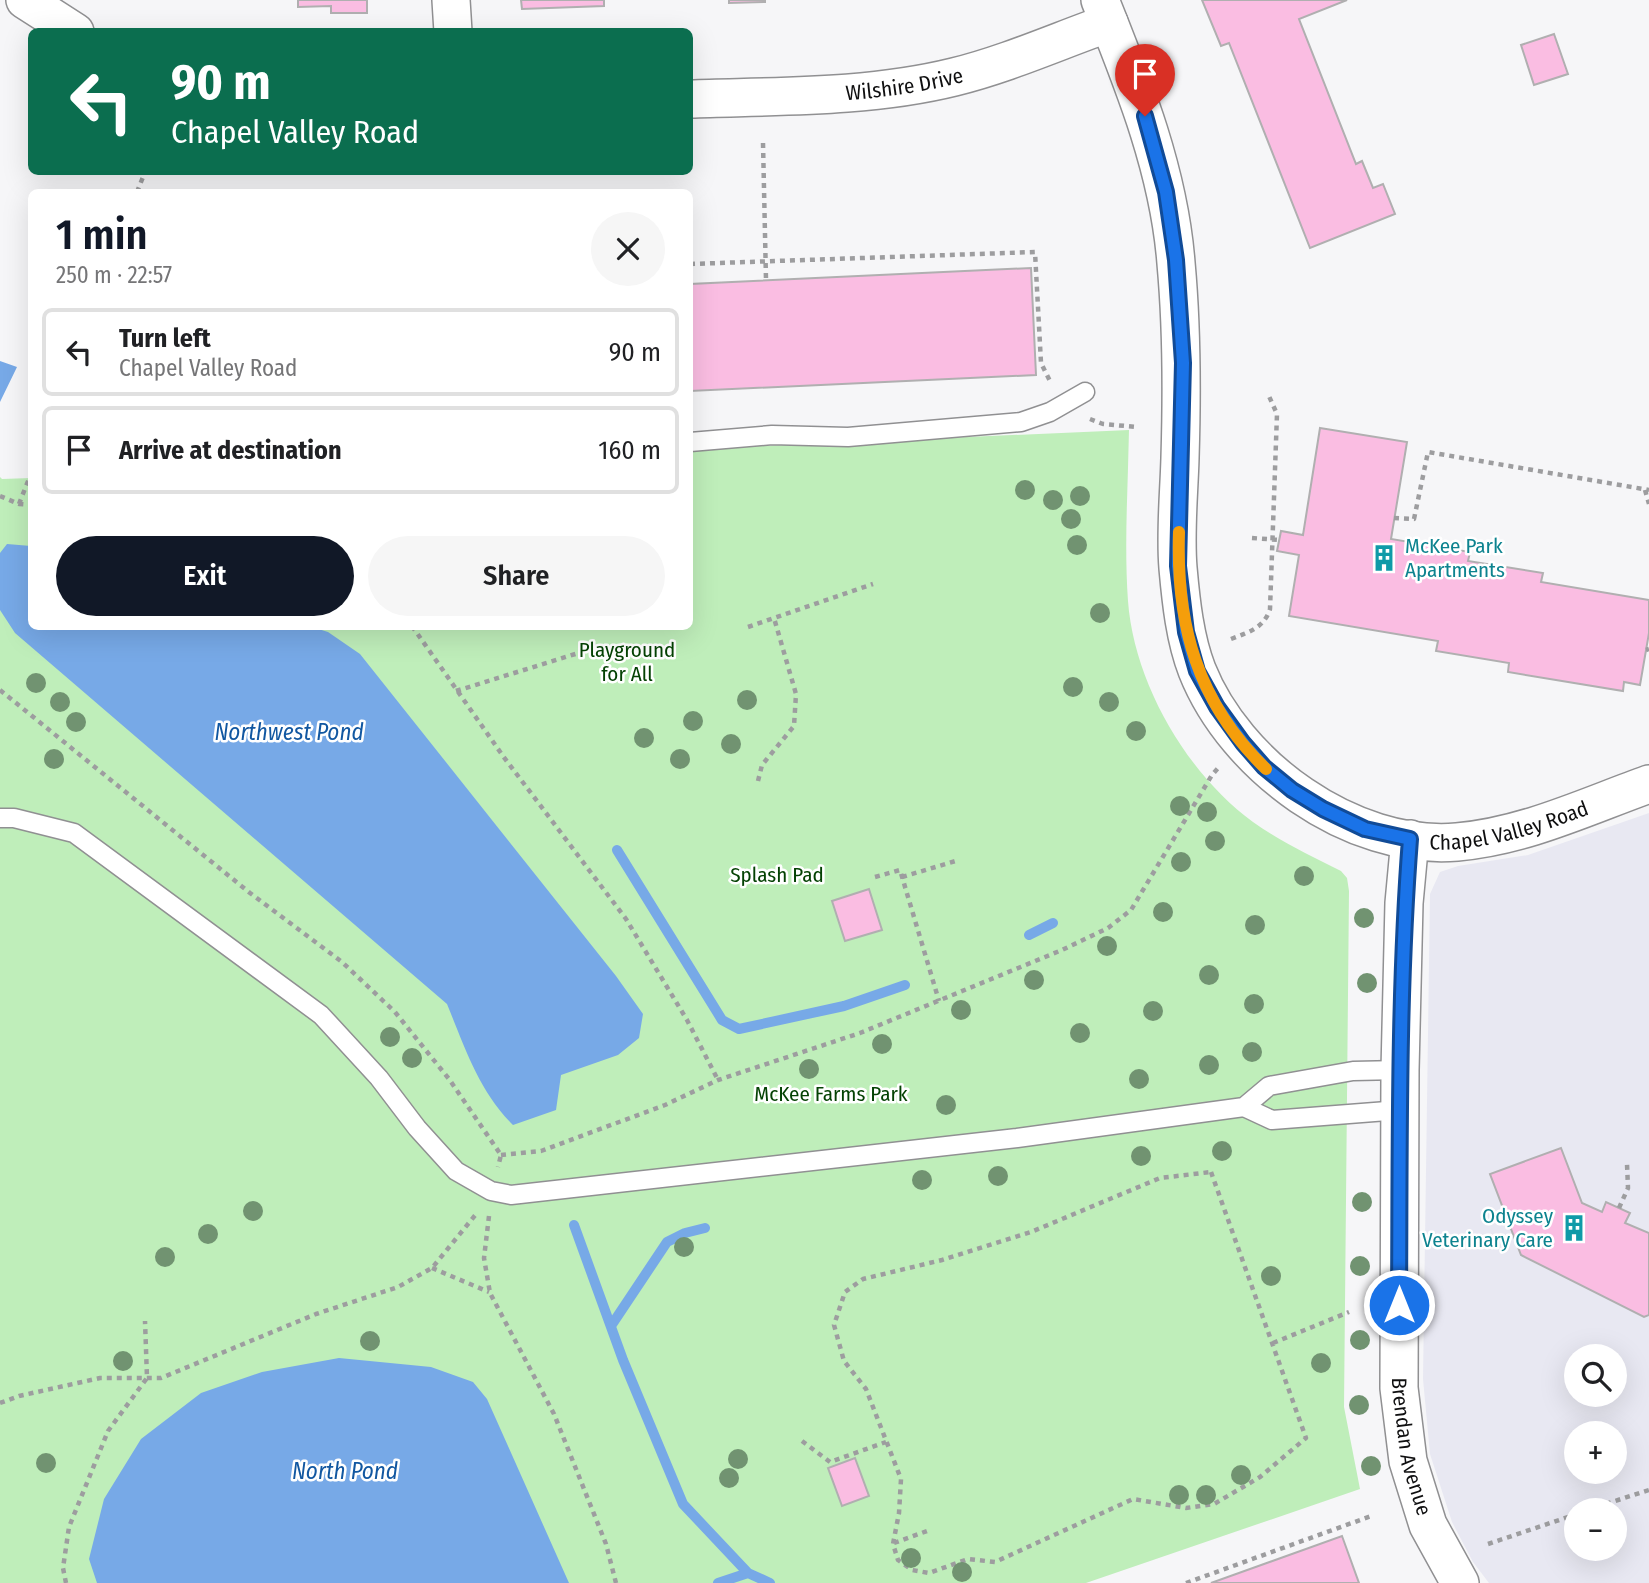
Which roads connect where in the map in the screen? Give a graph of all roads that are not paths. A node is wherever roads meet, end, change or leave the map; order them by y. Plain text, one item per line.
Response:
1 (25, 0) edge
2 (451, 0) edge
3 (1105, 11) edge
4 (69, 28) edge
5 (453, 28) edge
6 (693, 99) edge
7 (1085, 392) dead end
8 (693, 442) edge
9 (1649, 784) edge
10 (0, 818) edge
11 (1410, 839) junction
12 (1400, 1070) junction
13 (1244, 1107) junction
14 (1400, 1110) junction
15 (1460, 1583) edge

1 - 4 street
2 - 5 street
3 - 6 street, Wilshire Drive
3 - 11 street, Chapel Valley Road
7 - 8 lane
9 - 11 street, Chapel Valley Road
10 - 13 lane
11 - 12 street, Brendan Avenue
12 - 13 lane
12 - 14 street, Brendan Avenue
13 - 14 lane
14 - 15 street, Brendan Avenue

